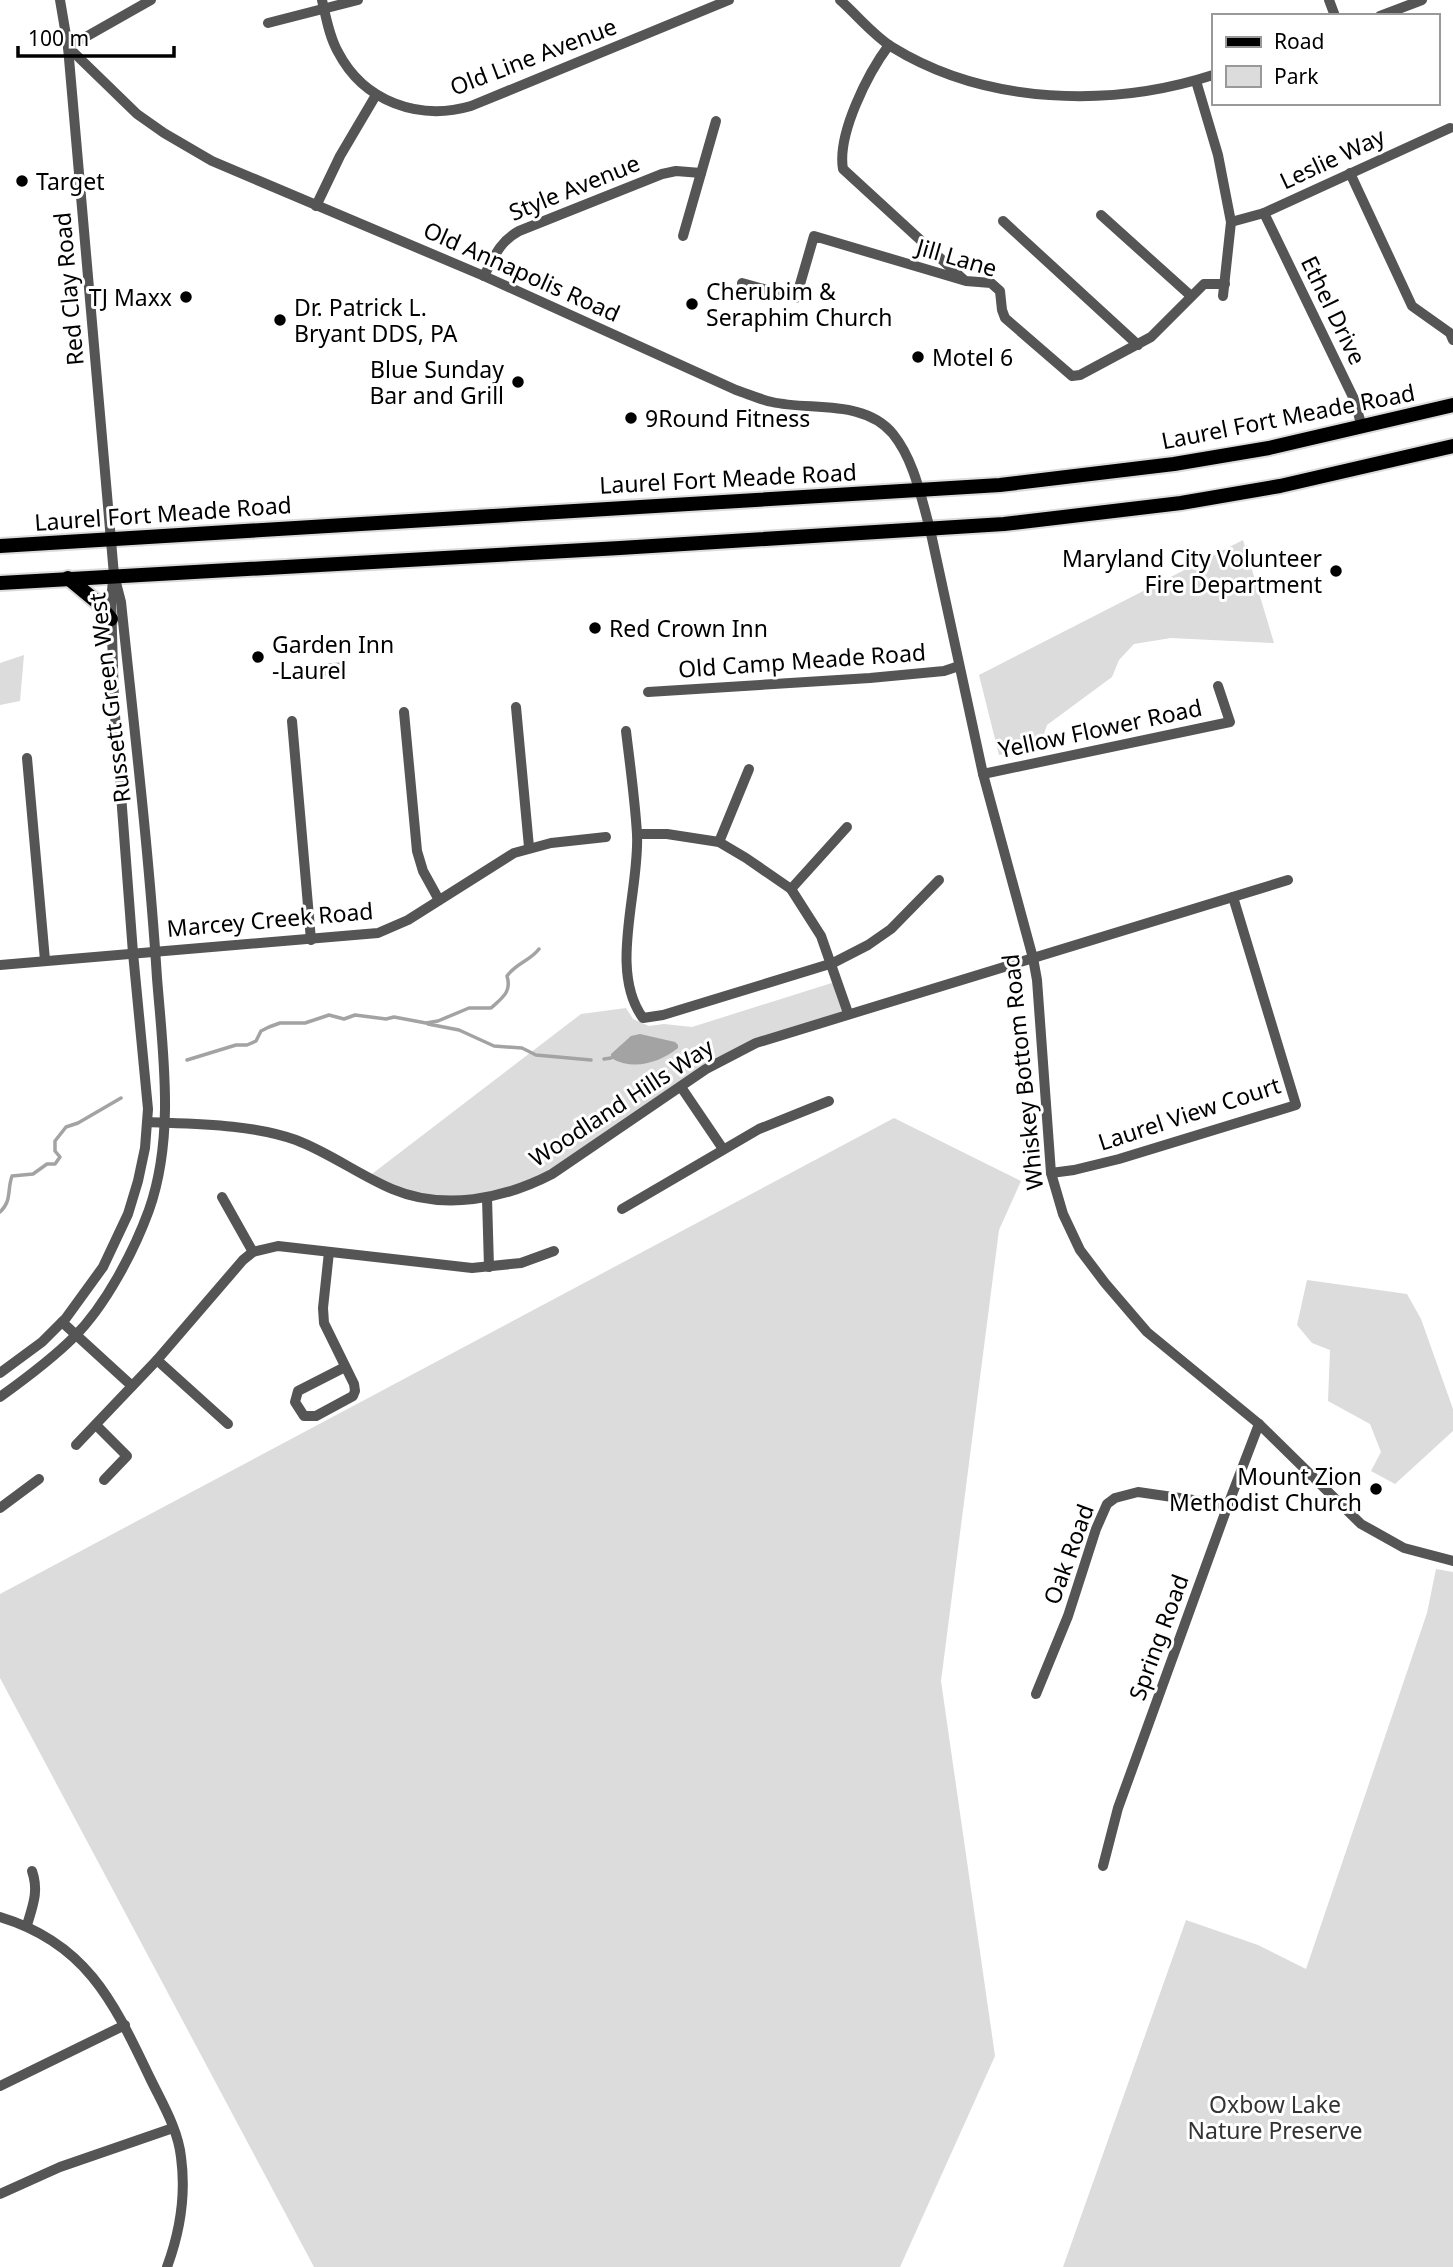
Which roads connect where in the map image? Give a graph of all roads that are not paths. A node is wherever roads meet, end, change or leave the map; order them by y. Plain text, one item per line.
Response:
1 (60, 0) edge
2 (150, 0) edge
3 (358, 0) edge
4 (729, 0) edge
5 (840, 0) edge
6 (1422, 0) edge
7 (323, 4) edge
8 (1385, 14) edge
9 (268, 23) dead end
10 (889, 45) junction
11 (68, 47) junction
12 (93, 73) junction
13 (1212, 75) edge
14 (1196, 81) junction
15 (72, 88) junction
16 (376, 95) junction
17 (716, 121) dead end
18 (1450, 128) dead end
19 (701, 173) junction
20 (1350, 173) junction
21 (316, 206) junction
22 (1264, 212) junction
23 (1101, 215) dead end
24 (1003, 221) dead end
25 (1231, 222) junction
26 (683, 236) dead end
27 (484, 276) junction
28 (966, 281) junction
29 (742, 283) dead end
30 (1191, 296) junction
31 (1453, 340) edge
32 (1138, 345) junction
33 (1453, 405) edge
34 (1362, 427) junction
35 (1453, 446) edge
36 (919, 489) junction
37 (930, 529) junction
38 (111, 538) junction
39 (0, 546) edge
40 (114, 575) junction
41 (68, 578) junction
42 (0, 583) edge
43 (111, 619) junction
44 (959, 666) junction
45 (1218, 686) dead end
46 (648, 692) dead end
47 (516, 707) dead end
48 (404, 712) dead end
49 (292, 721) dead end
50 (626, 732) dead end
51 (27, 758) dead end
52 (749, 769) dead end
53 (984, 774) junction
54 (847, 827) dead end
55 (637, 834) junction
56 (606, 836) dead end
57 (719, 842) junction
58 (529, 847) junction
59 (939, 880) dead end
60 (1288, 880) dead end
61 (791, 889) junction
62 (1233, 897) junction
63 (439, 900) junction
64 (311, 940) junction
65 (155, 951) junction
66 (133, 953) junction
67 (1033, 958) junction
68 (45, 960) junction
69 (833, 963) junction
70 (0, 965) edge
71 (848, 1013) junction
72 (681, 1087) junction
73 (829, 1101) dead end
74 (148, 1122) junction
75 (164, 1122) junction
76 (723, 1149) junction
77 (1051, 1172) junction
78 (222, 1197) dead end
79 (487, 1198) junction
80 (622, 1209) dead end
81 (253, 1251) junction
82 (554, 1251) dead end
83 (329, 1252) junction
84 (489, 1267) junction
85 (62, 1322) junction
86 (75, 1336) junction
87 (157, 1360) junction
88 (345, 1367) junction
89 (0, 1373) edge
90 (132, 1386) junction
91 (0, 1397) edge
92 (229, 1424) dead end
93 (1259, 1424) junction
94 (96, 1425) junction
95 (76, 1445) dead end
96 (39, 1479) dead end
97 (104, 1480) dead end
98 (1228, 1505) junction
99 (0, 1508) edge
100 (1453, 1561) edge
101 (1036, 1694) dead end
102 (1103, 1866) dead end
103 (32, 1871) dead end
104 (0, 1917) edge
105 (27, 1925) junction
106 (125, 2025) junction
107 (0, 2086) edge
108 (173, 2128) junction
109 (0, 2194) edge
110 (167, 2267) edge

1 - 11 street, Red Clay Road
2 - 11 street
3 - 7 street
4 - 16 street, Old Line Avenue
5 - 10 street
6 - 8 street
7 - 9 street
7 - 16 street, Old Line Avenue
10 - 14 street
10 - 28 street
11 - 12 street, Old Annapolis Road
11 - 15 street, Red Clay Road
12 - 15 street
12 - 21 street, Old Annapolis Road
13 - 14 street
14 - 25 street, Jill Lane
15 - 38 street, Red Clay Road
16 - 21 street
17 - 19 street
18 - 20 street, Leslie Way
19 - 26 street
19 - 27 street, Style Avenue
20 - 22 street, Leslie Way
20 - 31 street
21 - 27 street, Old Annapolis Road
22 - 25 street, Leslie Way
22 - 34 street, Ethel Drive
23 - 30 street
24 - 32 street
25 - 30 street, Jill Lane
27 - 36 street, Old Annapolis Road
28 - 29 street, Jill Lane
28 - 32 street, Jill Lane
30 - 32 street, Jill Lane
33 - 34 main road, Laurel Fort Meade Road
34 - 36 main road, Laurel Fort Meade Road
35 - 37 main road
36 - 37 street, Old Annapolis Road
36 - 38 main road, Laurel Fort Meade Road
37 - 40 main road
37 - 44 street, Whiskey Bottom Road
38 - 39 main road, Laurel Fort Meade Road
38 - 40 street, Red Clay Road
40 - 41 main road
40 - 43 street, Russett Green West
40 - 65 street, Russett Green West
41 - 42 main road
41 - 43 main road
43 - 66 street, Russett Green West
44 - 46 street, Old Camp Meade Road
44 - 53 street, Whiskey Bottom Road
45 - 53 street, Yellow Flower Road
47 - 58 street
48 - 63 street
49 - 64 street
50 - 55 street
51 - 68 street
52 - 57 street
53 - 67 street, Whiskey Bottom Road
54 - 61 street
55 - 57 street
55 - 69 street
56 - 58 street, Marcey Creek Road
57 - 61 street
58 - 63 street, Marcey Creek Road
59 - 69 street
60 - 62 street
61 - 69 street
62 - 67 street
62 - 77 street, Laurel View Court
63 - 64 street, Marcey Creek Road
64 - 65 street, Marcey Creek Road
65 - 66 street, Marcey Creek Road
65 - 75 street, Russett Green West
66 - 68 street, Marcey Creek Road
66 - 74 street, Russett Green West
67 - 71 street, Woodland Hills Way
67 - 77 street, Whiskey Bottom Road
68 - 70 street, Marcey Creek Road
69 - 71 street
71 - 72 street, Woodland Hills Way
72 - 76 street
72 - 79 street, Woodland Hills Way
73 - 76 street
74 - 75 street, Woodland Hills Way
74 - 85 street, Russett Green West
75 - 79 street, Woodland Hills Way
75 - 86 street, Russett Green West
76 - 80 street
77 - 93 street, Whiskey Bottom Road
78 - 81 street
79 - 84 street
81 - 83 street
81 - 87 street
82 - 84 street
83 - 84 street
83 - 88 street
85 - 86 street
85 - 89 street, Russett Green West
86 - 90 street
86 - 91 street, Russett Green West
87 - 90 street
87 - 92 street
88 - 88 street
90 - 94 street
93 - 98 street, Spring Road
93 - 100 street, Whiskey Bottom Road
94 - 95 street
94 - 97 street
96 - 99 street
98 - 101 street, Oak Road
98 - 102 street, Spring Road
103 - 105 street
104 - 105 street
105 - 106 street
106 - 107 street
106 - 108 street
108 - 109 street
108 - 110 street

